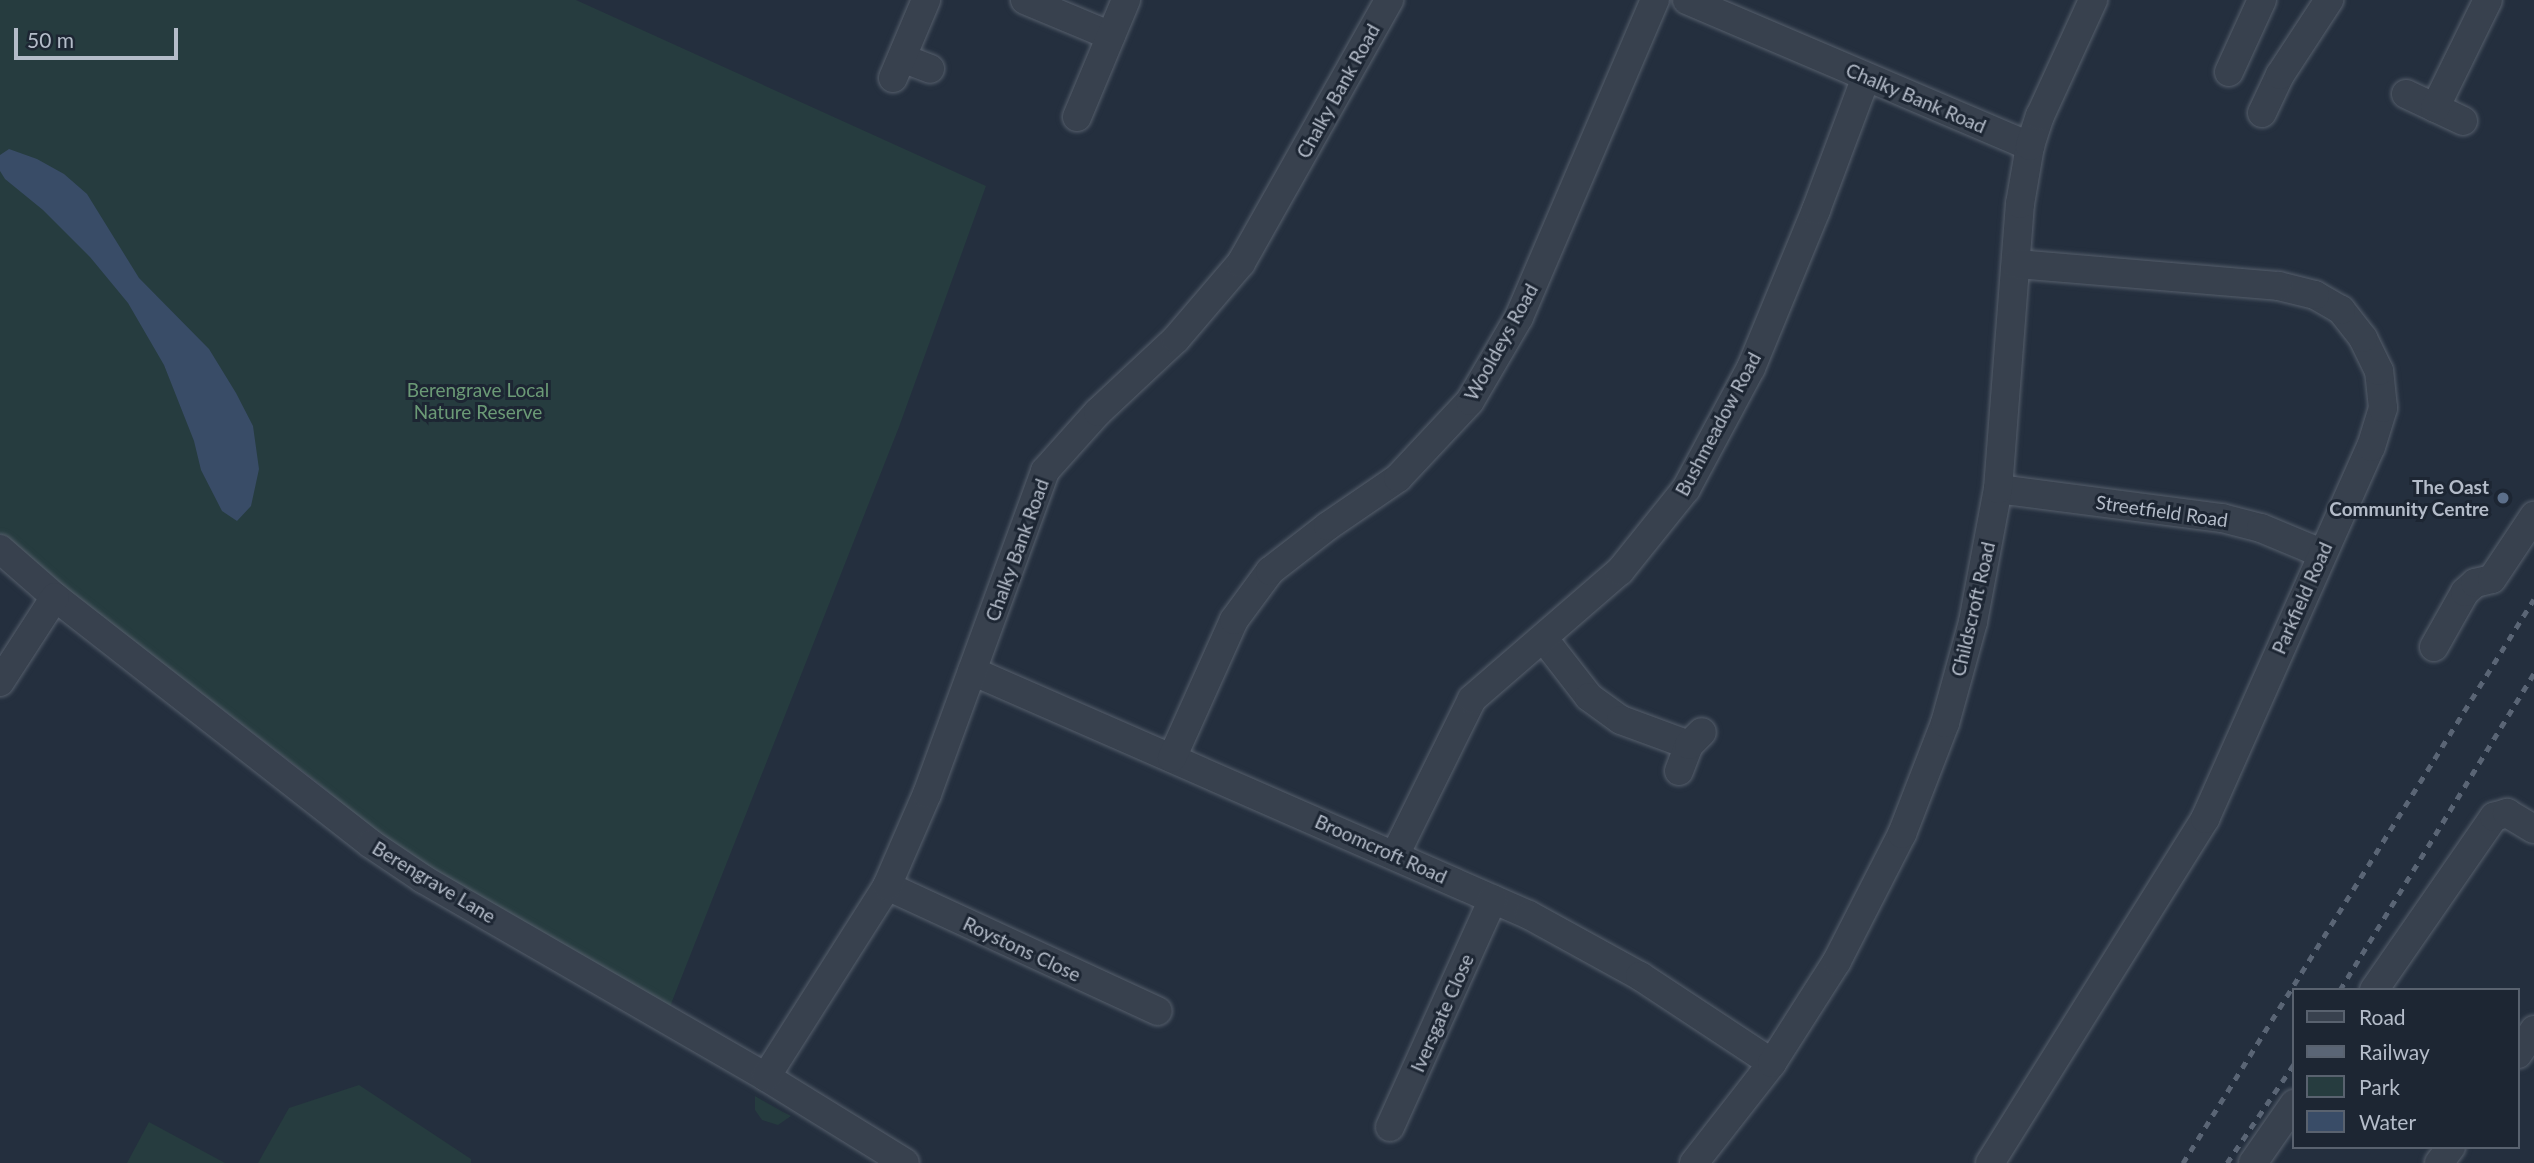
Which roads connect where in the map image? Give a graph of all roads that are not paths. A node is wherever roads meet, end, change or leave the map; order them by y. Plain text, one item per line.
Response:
1 (926, 0) edge
2 (1025, 0) edge
3 (1126, 0) edge
4 (1389, 0) edge
5 (1655, 0) edge
6 (1687, 0) edge
7 (2093, 0) edge
8 (2262, 0) edge
9 (2329, 0) edge
10 (2488, 0) edge
11 (1111, 36) junction
12 (930, 69) dead end
13 (2229, 72) dead end
14 (1866, 77) junction
15 (2406, 94) dead end
16 (2435, 108) junction
17 (2262, 113) dead end
18 (1077, 117) dead end
19 (2462, 121) dead end
20 (2030, 146) junction
21 (2016, 264) junction
22 (1998, 489) junction
23 (2534, 516) edge
24 (0, 549) edge
25 (2321, 553) junction
26 (55, 597) junction
27 (1544, 639) junction
28 (2434, 647) dead end
29 (972, 671) junction
30 (0, 682) edge
31 (1172, 758) junction
32 (1679, 771) dead end
33 (2534, 829) edge
34 (1395, 855) junction
35 (887, 886) junction
36 (1493, 899) junction
37 (2375, 988) edge
38 (1157, 1012) dead end
39 (2534, 1030) edge
40 (2520, 1052) edge
41 (1772, 1063) junction
42 (766, 1077) junction
43 (2292, 1107) edge
44 (1389, 1127) dead end
45 (889, 1159) edge
46 (1694, 1163) edge
47 (1990, 1163) edge
48 (2253, 1163) edge

1 - 12 street
2 - 11 street
3 - 11 street
4 - 29 street, Chalky Bank Road
5 - 31 street, Wooldeys Road
6 - 14 street, Chalky Bank Road
7 - 20 street, Childscroft Road
8 - 13 street
9 - 17 street
10 - 16 street
11 - 18 street
14 - 20 street, Chalky Bank Road
14 - 27 street, Bushmeadow Road
15 - 16 street
16 - 19 street
20 - 21 street, Childscroft Road
21 - 22 street, Childscroft Road
21 - 25 street, Parkfield Road
22 - 25 street, Streetfield Road
22 - 41 street, Childscroft Road
23 - 28 street
24 - 26 street, Berengrave Lane
25 - 47 street, Parkfield Road
26 - 30 street
26 - 42 street, Berengrave Lane
27 - 32 street
27 - 34 street, Bushmeadow Road
29 - 31 street, Broomcroft Road
29 - 35 street, Chalky Bank Road
31 - 34 street, Broomcroft Road
33 - 37 street
34 - 36 street, Broomcroft Road
35 - 38 street, Roystons Close
35 - 42 street, Chalky Bank Road
36 - 41 street, Broomcroft Road
36 - 44 street, Iversgate Close
39 - 40 street
41 - 46 street, Childscroft Road
42 - 45 street, Berengrave Lane
43 - 48 street

